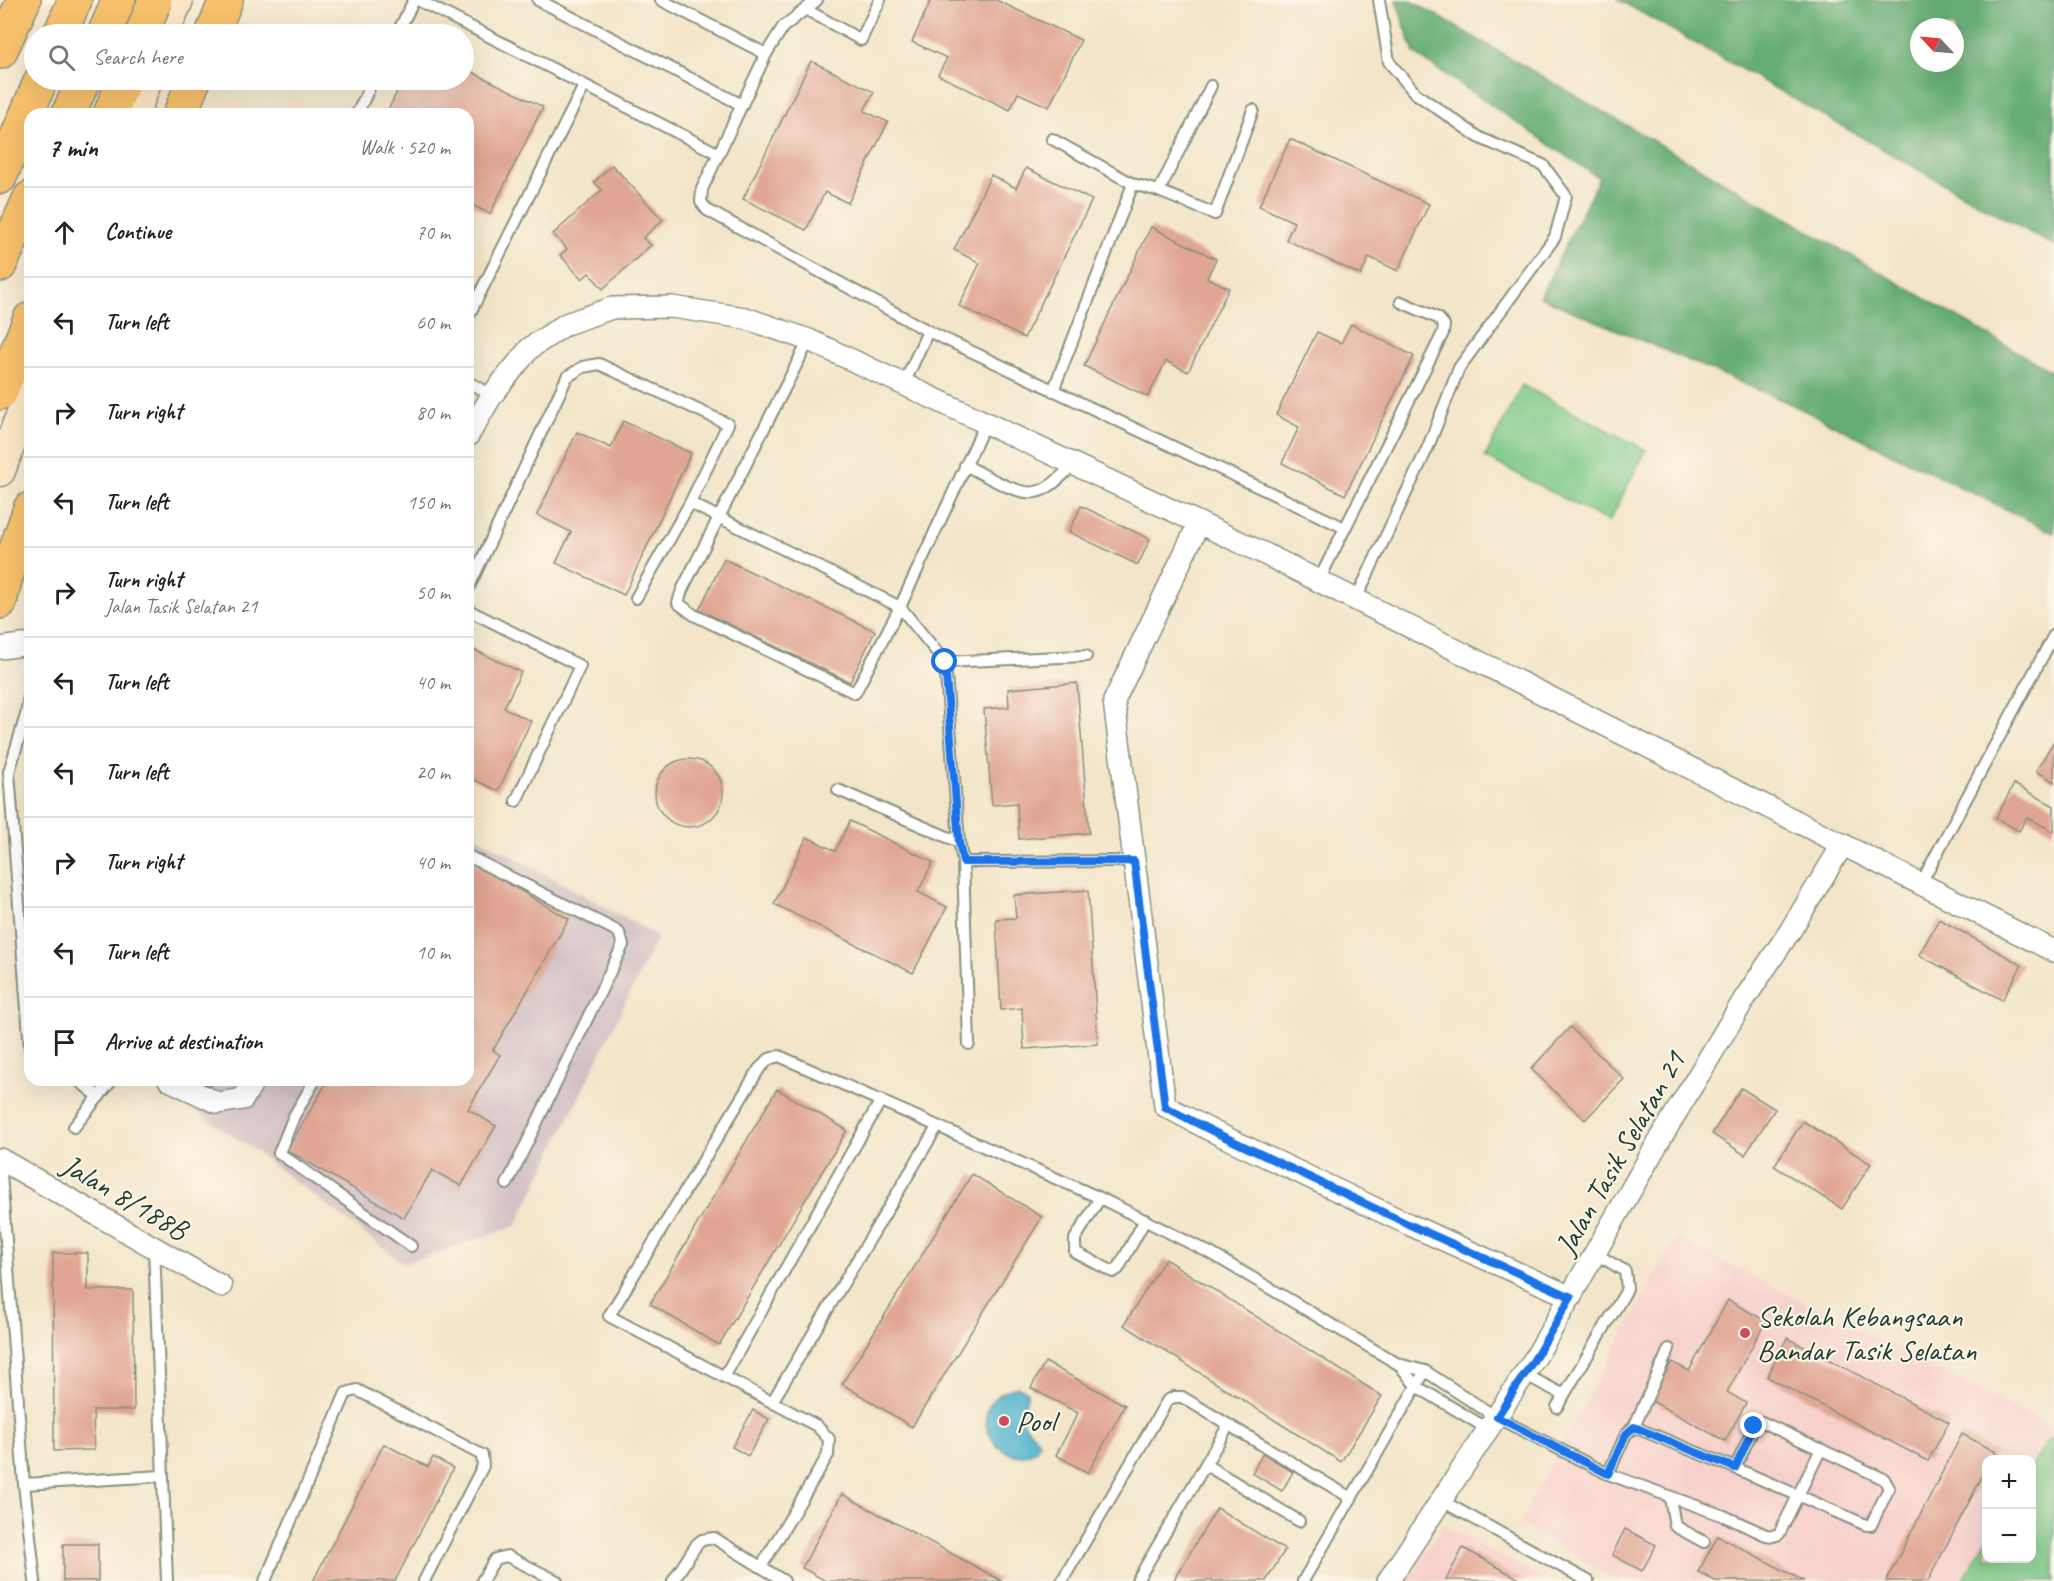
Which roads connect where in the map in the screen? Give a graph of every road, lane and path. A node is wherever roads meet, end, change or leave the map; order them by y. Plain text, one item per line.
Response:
1 (24, 0) edge
2 (75, 0) edge
3 (119, 0) edge
4 (141, 0) edge
5 (226, 0) edge
6 (416, 0) edge
7 (538, 0) edge
8 (661, 0) edge
9 (817, 0) edge
10 (880, 0) edge
11 (1379, 0) edge
12 (807, 9) junction
13 (167, 12) edge
14 (64, 24) edge
15 (108, 24) edge
16 (153, 24) edge
17 (216, 24) edge
18 (403, 24) edge
19 (463, 24) edge
20 (474, 30) edge
21 (0, 51) edge
22 (766, 54) junction
23 (584, 86) junction
24 (1211, 86) dead end
25 (37, 90) edge
26 (79, 90) edge
27 (120, 90) edge
28 (143, 90) edge
29 (190, 90) edge
30 (369, 90) edge
31 (742, 105) junction
32 (29, 108) edge
33 (71, 108) edge
34 (113, 108) edge
35 (136, 108) edge
36 (182, 108) edge
37 (360, 108) edge
38 (1252, 110) dead end
39 (24, 120) edge
40 (1052, 139) dead end
41 (719, 154) junction
42 (0, 177) edge
43 (1134, 184) junction
44 (1159, 191) junction
45 (24, 211) edge
46 (0, 265) edge
47 (1401, 302) dead end
48 (474, 305) edge
49 (928, 332) junction
50 (24, 334) edge
51 (809, 340) junction
52 (904, 384) junction
53 (474, 385) edge
54 (1053, 391) junction
55 (0, 393) edge
56 (492, 395) junction
57 (24, 408) edge
58 (986, 422) junction
59 (474, 426) edge
60 (965, 465) junction
61 (1073, 465) junction
62 (0, 471) edge
63 (690, 503) junction
64 (719, 519) junction
65 (1199, 523) junction
66 (24, 525) edge
67 (1345, 528) junction
68 (474, 576) edge
69 (1319, 580) junction
70 (636, 598) dead end
71 (1356, 599) junction
72 (0, 602) edge
73 (900, 607) junction
74 (474, 613) edge
75 (2054, 635) edge
76 (24, 645) edge
77 (0, 648) edge
78 (1086, 656) dead end
79 (945, 662) junction
80 (24, 722) edge
81 (838, 790) dead end
82 (516, 801) dead end
83 (959, 842) junction
84 (1843, 844) junction
85 (474, 859) edge
86 (1134, 861) junction
87 (963, 862) junction
88 (1921, 883) junction
89 (2054, 951) edge
90 (24, 970) edge
91 (969, 1044) dead end
92 (85, 1086) edge
93 (107, 1086) edge
94 (182, 1086) edge
95 (251, 1086) edge
96 (312, 1086) edge
97 (99, 1097) junction
98 (881, 1100) junction
99 (74, 1127) dead end
100 (937, 1127) junction
101 (0, 1160) edge
102 (507, 1184) dead end
103 (1100, 1198) junction
104 (1144, 1220) junction
105 (411, 1246) dead end
106 (154, 1247) junction
107 (1596, 1254) junction
108 (221, 1286) dead end
109 (1571, 1297) junction
110 (1669, 1349) dead end
111 (1398, 1364) junction
112 (1425, 1371) junction
113 (1524, 1374) junction
114 (724, 1377) junction
115 (1416, 1386) junction
116 (1564, 1395) junction
117 (772, 1402) junction
118 (1557, 1407) dead end
119 (1492, 1423) junction
120 (1228, 1426) junction
121 (1634, 1427) junction
122 (1821, 1449) junction
123 (1206, 1465) junction
124 (1735, 1468) junction
125 (1608, 1474) junction
126 (162, 1476) junction
127 (24, 1484) junction
128 (1799, 1495) junction
129 (1670, 1497) junction
130 (1351, 1498) junction
131 (1442, 1501) junction
132 (1299, 1521) dead end
133 (1704, 1542) dead end
134 (761, 1567) junction
135 (35, 1581) edge
136 (167, 1581) edge
137 (266, 1581) edge
138 (424, 1581) edge
139 (482, 1581) edge
140 (557, 1581) edge
141 (673, 1581) edge
142 (784, 1581) edge
143 (1062, 1581) edge
144 (1137, 1581) edge
145 (1303, 1581) edge
146 (1388, 1581) edge
147 (1588, 1581) edge

1 - 21 highway
2 - 14 highway
3 - 15 highway
4 - 13 main road
5 - 17 highway
6 - 18 lane
6 - 19 lane
7 - 31 lane
8 - 22 lane
9 - 12 lane
10 - 12 lane
11 - 71 lane
12 - 22 lane
13 - 16 highway, bridge
20 - 23 lane
22 - 31 lane
23 - 41 lane
23 - 48 lane
24 - 44 lane
25 - 32 highway
26 - 33 highway
27 - 34 highway
28 - 35 main road
29 - 36 highway
30 - 37 lane
31 - 41 lane
38 - 44 lane
39 - 42 highway
40 - 43 lane
41 - 49 lane
43 - 44 lane
43 - 54 lane
45 - 46 highway
47 - 67 lane
49 - 52 lane
49 - 54 lane
50 - 55 highway
51 - 52 street
51 - 56 street
51 - 64 lane
52 - 58 street
53 - 56 lane
54 - 67 lane
56 - 59 street
57 - 62 main road
58 - 60 lane
58 - 61 street
60 - 61 lane
60 - 73 lane
61 - 65 street
63 - 64 lane
63 - 68 lane
63 - 70 lane
64 - 73 lane
64 - 73 lane
65 - 69 street
65 - 86 street
66 - 72 highway
67 - 69 lane
69 - 71 street
71 - 84 street
73 - 79 lane
74 - 82 lane
75 - 88 lane
76 - 77 street
78 - 79 lane
79 - 83 lane
80 - 90 lane
81 - 83 lane
83 - 87 lane
84 - 88 street
84 - 107 street, Jalan Tasik Selatan 21
85 - 102 lane
86 - 87 lane
86 - 109 street
87 - 91 lane
88 - 89 street
92 - 97 lane
93 - 97 lane
94 - 95 street
96 - 105 lane
97 - 99 lane
98 - 100 lane
98 - 114 lane
98 - 114 lane
100 - 103 lane
100 - 117 lane
101 - 106 street, Jalan 8/188B
101 - 127 lane
103 - 104 lane
103 - 104 lane
104 - 111 lane
106 - 108 street, Jalan 8/188B
106 - 126 lane
107 - 109 street, Jalan Tasik Selatan 21
107 - 116 lane
109 - 113 street, Jalan Tasik Selatan 21
110 - 121 lane
111 - 112 lane
111 - 115 lane
112 - 115 lane
112 - 119 lane
113 - 116 lane
113 - 119 street, Jalan Tasik Selatan 21
114 - 117 lane
115 - 119 lane
115 - 130 lane
116 - 118 lane
117 - 134 lane
119 - 125 lane
119 - 131 street, Jalan Tasik Selatan 21
120 - 123 lane
120 - 130 lane
120 - 143 lane
121 - 124 lane
121 - 125 lane
122 - 124 lane
122 - 128 lane
122 - 128 lane
123 - 132 lane
123 - 144 lane
124 - 128 lane
125 - 129 lane
126 - 127 lane
126 - 136 lane
127 - 135 lane
128 - 129 lane
129 - 133 lane
130 - 145 lane
131 - 146 street, Jalan Tasik Selatan 21
131 - 147 lane
134 - 141 lane
134 - 142 lane
137 - 138 lane
139 - 140 lane

